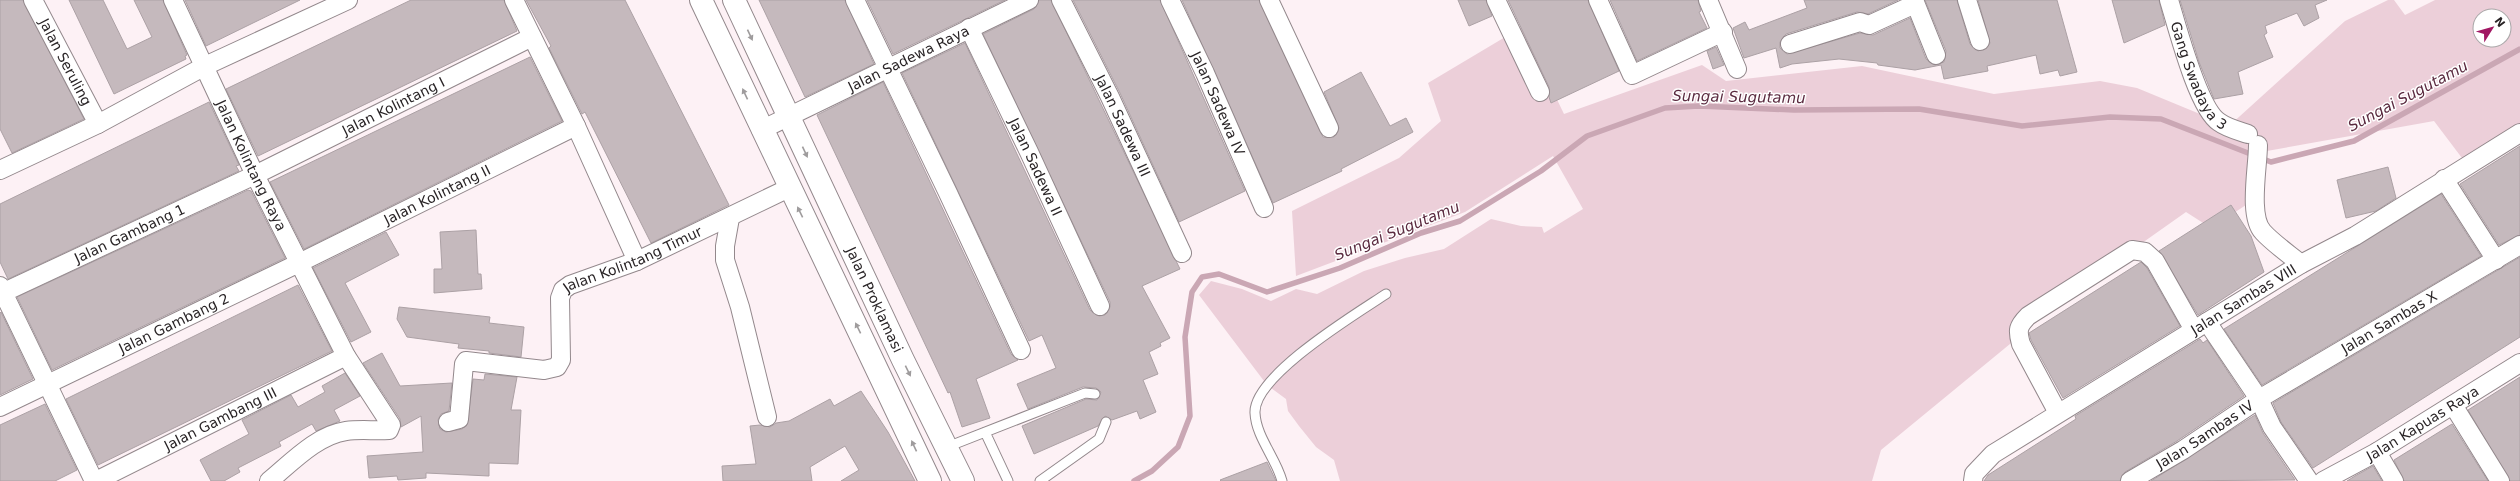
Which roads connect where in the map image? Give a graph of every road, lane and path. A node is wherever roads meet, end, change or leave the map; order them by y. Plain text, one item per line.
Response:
1 (33, 0) edge
2 (173, 0) edge
3 (348, 0) edge
4 (514, 0) edge
5 (701, 0) edge
6 (734, 0) edge
7 (855, 0) edge
8 (1029, 0) edge
9 (1061, 0) edge
10 (1170, 0) edge
11 (1269, 0) edge
12 (1496, 0) edge
13 (1598, 0) edge
14 (1708, 0) edge
15 (1967, 0) edge
16 (2169, 0) edge
17 (1915, 2) edge
18 (969, 28) junction
19 (1723, 32) junction
20 (532, 37) junction
21 (1980, 41) dead end
22 (1790, 44) dead end
23 (1936, 55) dead end
24 (205, 66) junction
25 (1738, 69) dead end
26 (887, 70) junction
27 (1540, 92) dead end
28 (788, 117) junction
29 (98, 124) junction
30 (576, 126) junction
31 (1329, 128) dead end
32 (761, 130) junction
33 (2520, 133) edge
34 (2, 164) edge
35 (255, 174) junction
36 (2444, 179) junction
37 (788, 188) junction
38 (1264, 208) dead end
39 (730, 218) junction
40 (2520, 245) edge
41 (1182, 253) dead end
42 (2496, 260) junction
43 (637, 261) junction
44 (299, 263) junction
45 (2301, 264) junction
46 (1, 291) edge
47 (1386, 294) dead end
48 (1100, 306) dead end
49 (2201, 326) junction
50 (1021, 350) dead end
51 (346, 356) junction
52 (2520, 363) edge
53 (49, 384) junction
54 (1095, 394) dead end
55 (2259, 399) junction
56 (2453, 405) junction
57 (0, 407) edge
58 (2058, 413) junction
59 (767, 417) dead end
60 (448, 422) dead end
61 (1106, 422) dead end
62 (985, 432) junction
63 (945, 448) junction
64 (2377, 452) junction
65 (1974, 478) edge
66 (95, 481) edge
67 (269, 481) edge
68 (930, 481) edge
69 (963, 481) edge
70 (1008, 481) edge
71 (1040, 481) edge
72 (1282, 481) edge
73 (2130, 481) edge
74 (2309, 481) edge
75 (2323, 481) edge
76 (2394, 481) edge
77 (2500, 481) edge

1 - 29 street, Jalan Seruling
2 - 24 street, Jalan Kolintang Raya
3 - 24 street
4 - 20 street
32 -> 5 street, Jalan Proklamasi
6 -> 28 street, Jalan Proklamasi
7 - 26 street
8 - 18 street, Jalan Sadewa Raya
9 - 41 street, Jalan Sadewa III
10 - 38 street, Jalan Sadewa IV
11 - 31 street
12 - 27 street
13 - 19 street
14 - 19 street
15 - 21 street
16 - 45 street, Gang Swadaya 3
17 - 22 street
17 - 23 street
18 - 26 street, Jalan Sadewa Raya
18 - 48 street, Jalan Sadewa II
19 - 25 street
20 - 30 street
20 - 35 street, Jalan Kolintang I
24 - 29 street
24 - 35 street, Jalan Kolintang Raya
26 - 28 street, Jalan Sadewa Raya
26 - 50 street
28 - 32 street
28 -> 63 street, Jalan Proklamasi
29 - 34 street
30 - 43 street
30 - 44 street, Jalan Kolintang II
32 - 37 street, Jalan Proklamasi
33 - 36 street, Jalan Sambas VIII
35 - 44 street, Jalan Kolintang Raya
35 - 46 street, Jalan Gambang 1
36 - 42 street
36 - 45 street, Jalan Sambas VIII
37 - 39 street, Jalan Kolintang Timur
68 -> 37 street, Jalan Proklamasi
39 - 43 street, Jalan Kolintang Timur
39 - 59 street
40 - 42 street, Jalan Sambas X
42 - 55 street, Jalan Sambas X
43 - 60 street, Jalan Kolintang Timur
44 - 51 street, Jalan Kolintang Raya
44 - 53 street, Jalan Gambang 2
45 - 49 street, Jalan Sambas VIII
46 - 53 street
47 - 72 lane
49 - 55 street
49 - 58 street, Jalan Sambas VIII
49 - 58 street
51 - 66 street, Jalan Gambang III
51 - 67 street, Jalan Kolintang Raya
52 - 56 street, Jalan Kapuas Raya
53 - 57 street, Jalan Gambang 2
53 - 66 street
54 - 62 lane
55 - 73 street, Jalan Sambas IV
55 - 74 street
56 - 64 street, Jalan Kapuas Raya
56 - 77 street
58 - 65 street, Jalan Sambas VIII
61 - 71 lane
62 - 63 lane
62 - 70 lane
63 - 69 street, Jalan Proklamasi
64 - 75 street, Jalan Kapuas Raya
64 - 76 street

